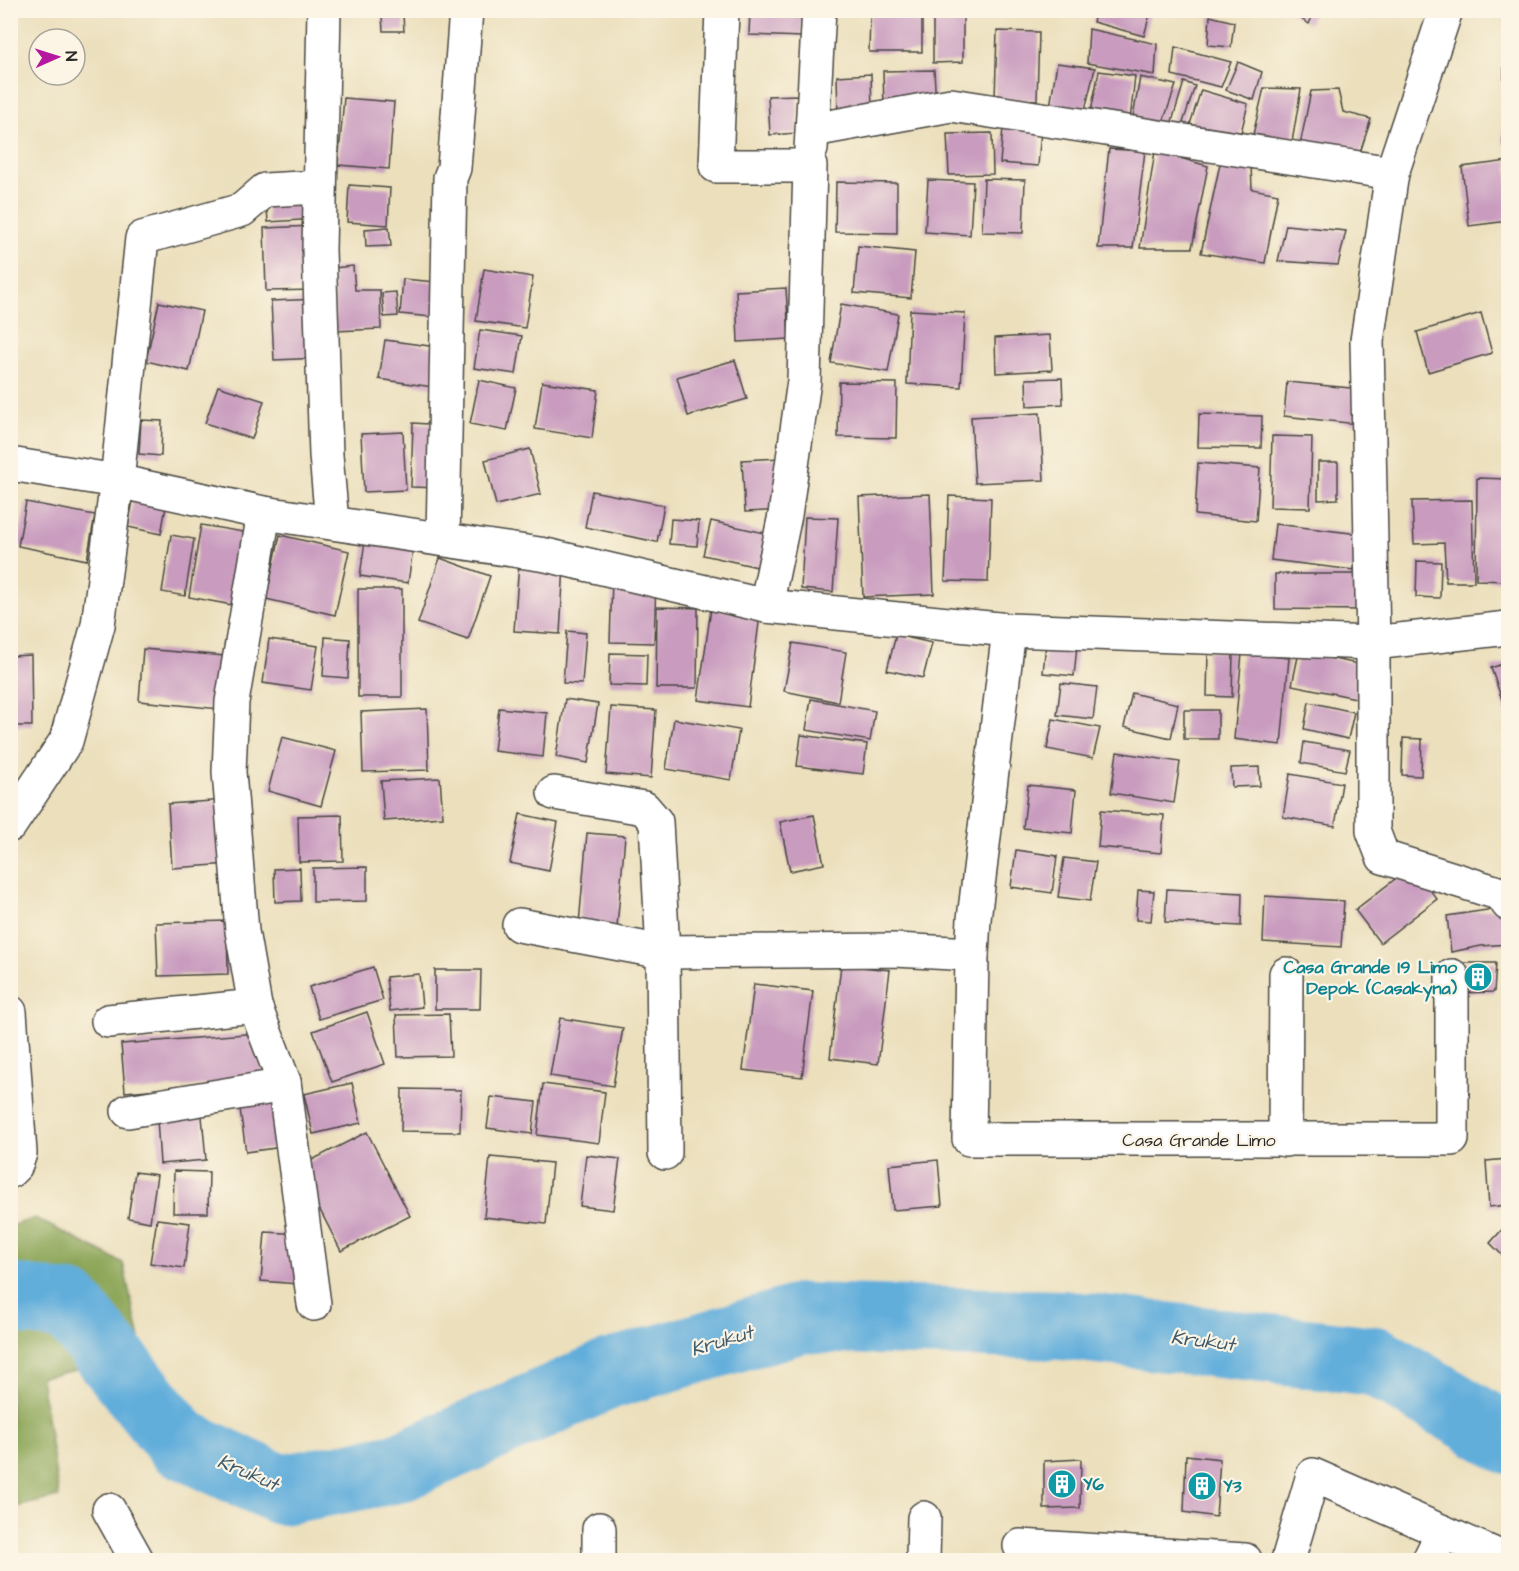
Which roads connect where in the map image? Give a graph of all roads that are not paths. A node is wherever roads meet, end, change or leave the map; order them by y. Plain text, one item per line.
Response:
1 (324, 10) edge
2 (466, 10) edge
3 (722, 10) edge
4 (819, 10) edge
5 (1437, 15) edge
6 (813, 130) junction
7 (810, 166) junction
8 (1392, 173) junction
9 (319, 188) junction
10 (10, 464) edge
11 (117, 481) junction
12 (264, 513) junction
13 (332, 524) junction
14 (443, 539) junction
15 (766, 606) junction
16 (1509, 628) edge
17 (1009, 630) junction
18 (1373, 643) junction
19 (554, 793) dead end
20 (10, 825) edge
21 (1509, 904) edge
22 (519, 925) dead end
23 (663, 952) junction
24 (972, 954) junction
25 (1286, 974) dead end
26 (1452, 976) dead end
27 (255, 1006) junction
28 (10, 1012) edge
29 (108, 1021) dead end
30 (284, 1082) junction
31 (128, 1111) dead end
32 (1285, 1140) junction
33 (665, 1153) dead end
34 (10, 1171) edge
35 (314, 1304) dead end
36 (109, 1510) dead end
37 (924, 1518) dead end
38 (1020, 1546) dead end
39 (1436, 1546) edge
40 (137, 1560) edge
41 (922, 1560) edge
42 (1245, 1560) edge
43 (1288, 1560) edge
44 (1507, 1560) edge

1 - 9 street
2 - 14 street
3 - 7 street
4 - 6 street
5 - 8 street
6 - 7 street
6 - 8 street
7 - 15 street
8 - 18 street
9 - 11 street
9 - 13 street
10 - 11 street
11 - 12 street
11 - 20 street
12 - 13 street
12 - 27 street
13 - 14 street
14 - 15 street
15 - 17 street
16 - 18 street
17 - 18 street
17 - 24 street
18 - 21 street
19 - 23 street
22 - 23 street
23 - 24 street
23 - 33 street
24 - 32 street, Casa Grande Limo
25 - 32 street
26 - 32 street, Casa Grande Limo
27 - 29 street
27 - 30 street
28 - 34 street
30 - 31 street
30 - 35 street
36 - 40 street
37 - 41 street
38 - 42 street
39 - 43 street
39 - 44 street

